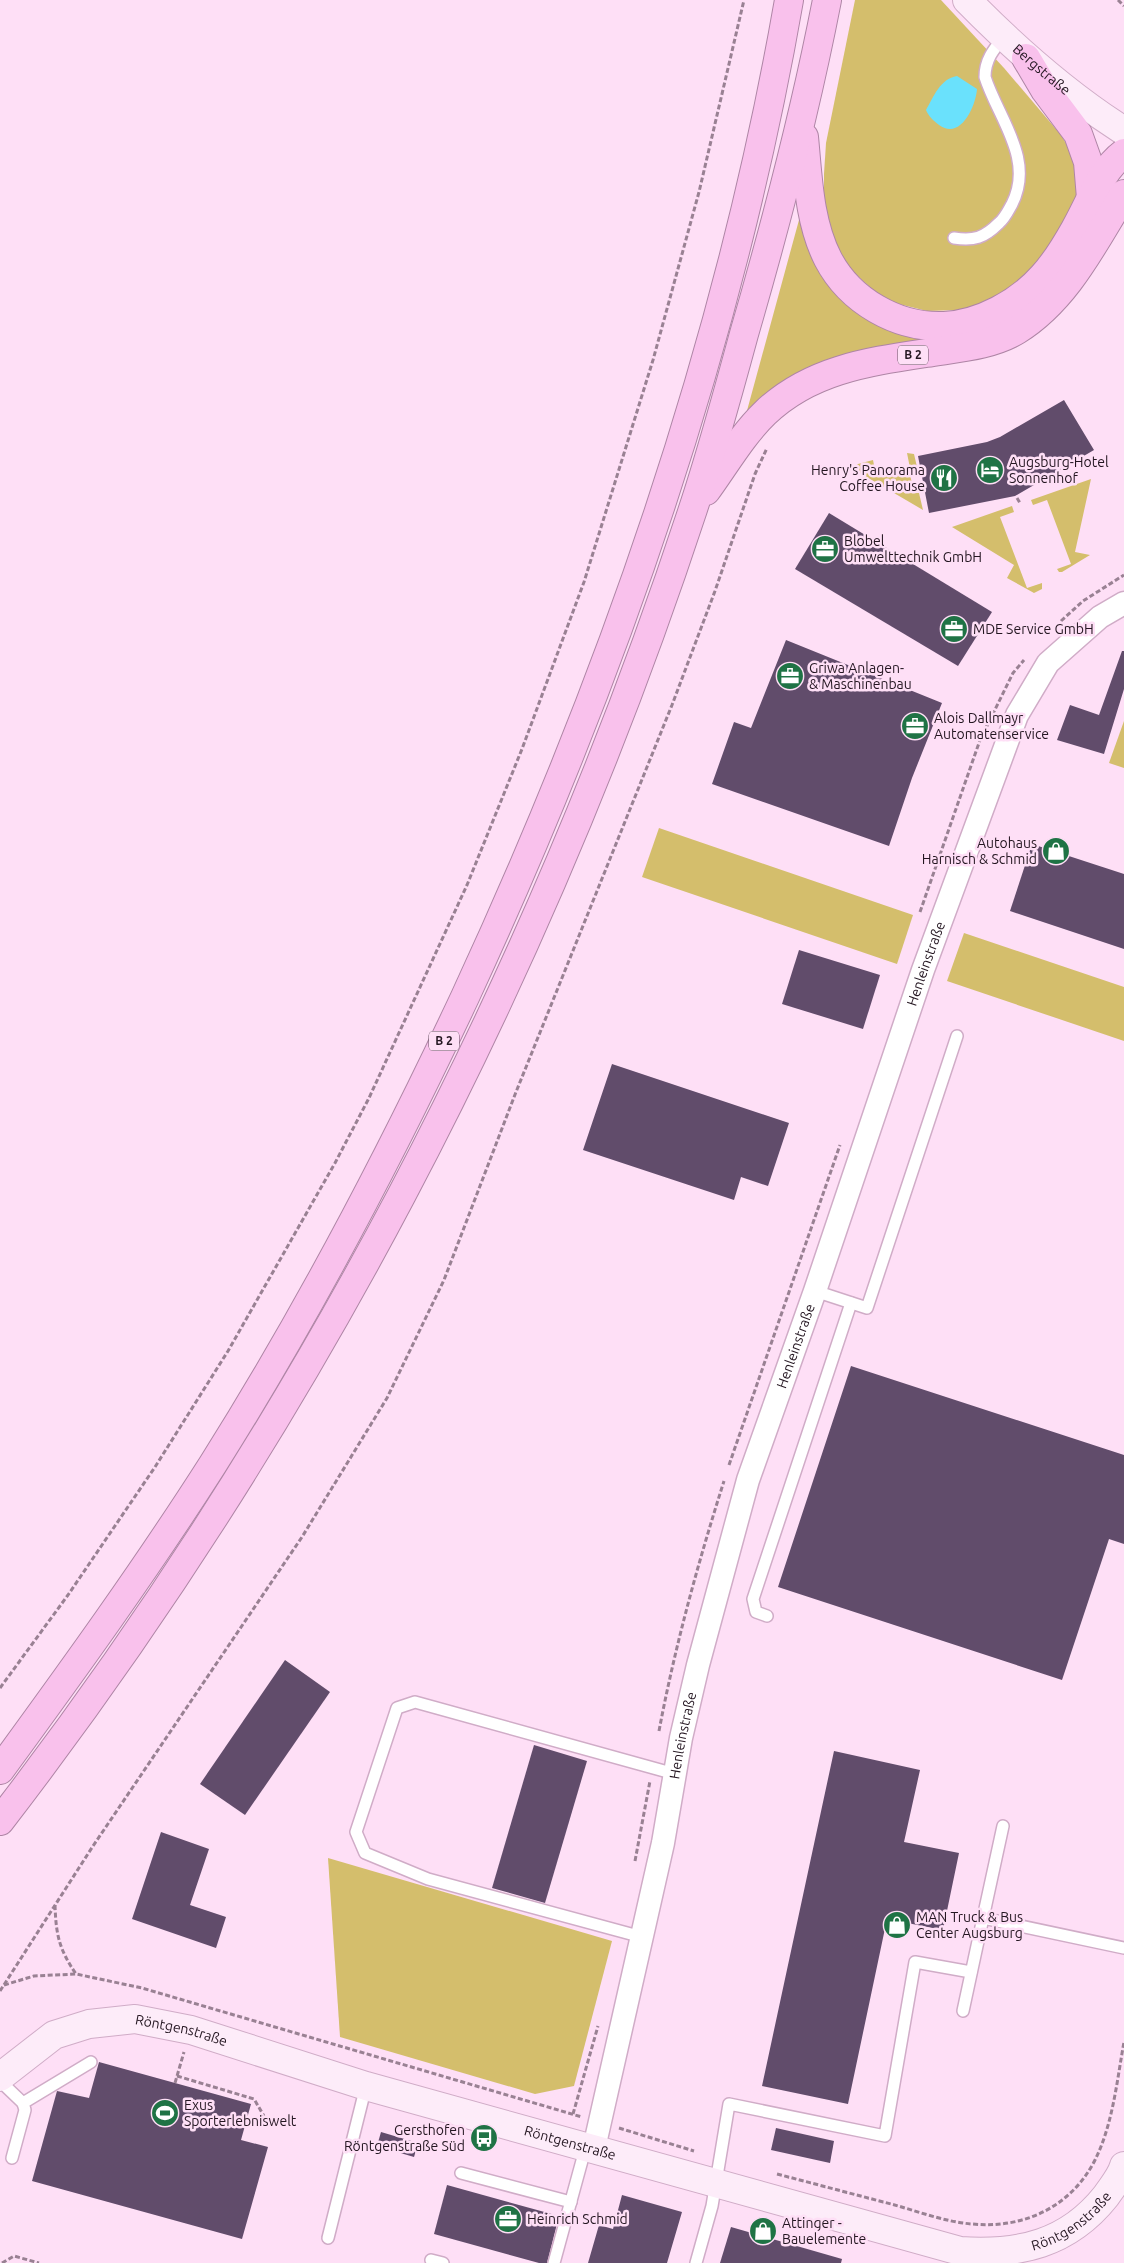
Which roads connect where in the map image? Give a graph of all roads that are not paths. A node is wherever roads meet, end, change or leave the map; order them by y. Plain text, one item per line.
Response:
1 (789, 0) edge
2 (827, 0) edge
3 (967, 0) edge
4 (1004, 37) junction
5 (1026, 58) junction
6 (802, 123) junction
7 (1124, 131) edge
8 (1124, 153) edge
9 (1124, 194) edge
10 (1091, 198) junction
11 (954, 238) dead end
12 (693, 509) junction
13 (1124, 603) edge
14 (957, 1036) dead end
15 (815, 1291) junction
16 (851, 1302) junction
17 (767, 1616) dead end
18 (0, 1770) edge
19 (675, 1774) junction
20 (0, 1821) edge
21 (1003, 1826) dead end
22 (983, 1918) junction
23 (642, 1937) junction
24 (1124, 1948) edge
25 (971, 1972) junction
26 (964, 2010) dead end
27 (91, 2062) dead end
28 (0, 2079) edge
29 (366, 2086) junction
30 (23, 2103) junction
31 (590, 2147) junction
32 (12, 2158) dead end
33 (1124, 2166) edge
34 (461, 2173) dead end
35 (715, 2184) junction
36 (571, 2202) junction
37 (328, 2238) dead end
38 (431, 2260) dead end
39 (443, 2263) edge
40 (554, 2263) edge
41 (696, 2263) edge

1 - 18 highway, B 2
2 - 6 highway, B 2
3 - 4 street, Bergstraße
4 - 5 street, Bergstraße
4 - 11 lane
5 - 7 street, Bergstraße
5 - 10 highway
6 - 10 highway, B 2
6 - 12 highway, B 2
8 - 10 highway, B 2
9 - 12 highway, B 2
12 - 20 highway, B 2
13 - 15 street, Henleinstraße
14 - 16 lane
15 - 16 lane
15 - 19 street, Henleinstraße
16 - 17 lane
19 - 23 street, Henleinstraße
19 - 23 lane
21 - 22 lane
22 - 24 lane
22 - 25 lane
23 - 31 street, Henleinstraße
25 - 26 lane
25 - 35 lane
27 - 30 lane
28 - 29 street, Röntgenstraße
28 - 30 lane
29 - 31 street, Röntgenstraße
29 - 37 lane
30 - 32 lane
31 - 35 street, Röntgenstraße
31 - 36 lane
33 - 35 street, Röntgenstraße
34 - 36 lane
35 - 41 lane
36 - 40 lane
38 - 39 lane

